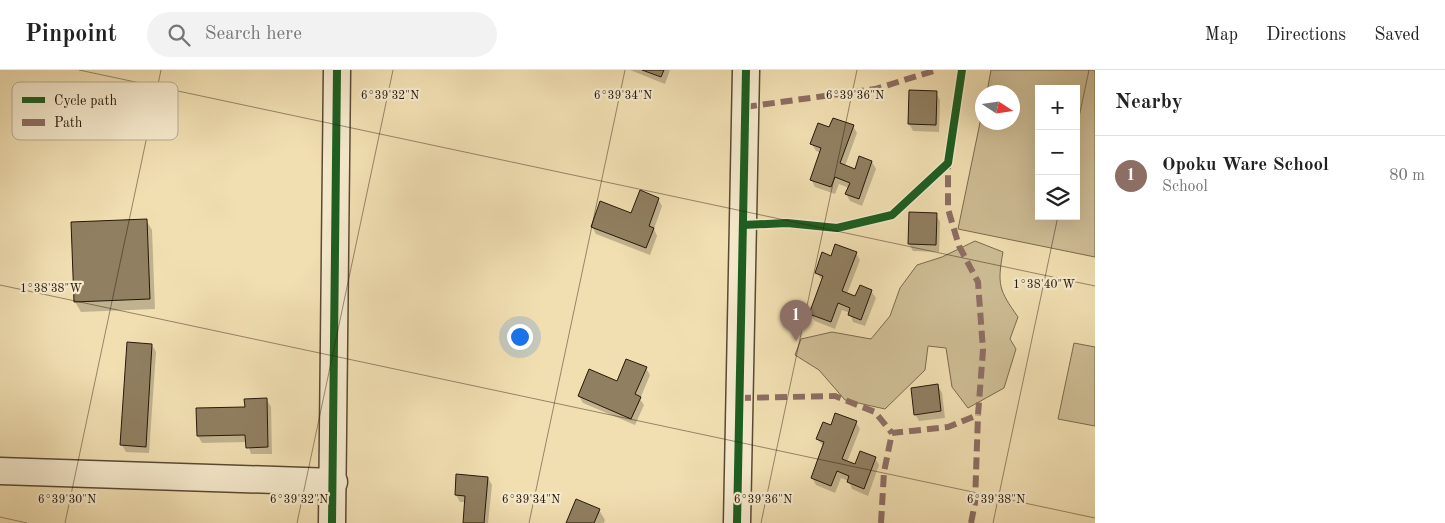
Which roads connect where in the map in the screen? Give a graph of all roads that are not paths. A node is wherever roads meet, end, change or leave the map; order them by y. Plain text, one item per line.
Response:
1 (337, 70) edge
2 (746, 70) edge
3 (0, 470) edge
4 (334, 482) junction
5 (332, 523) edge
6 (738, 523) edge

1 - 4 street
2 - 6 street
3 - 4 street
4 - 5 street

